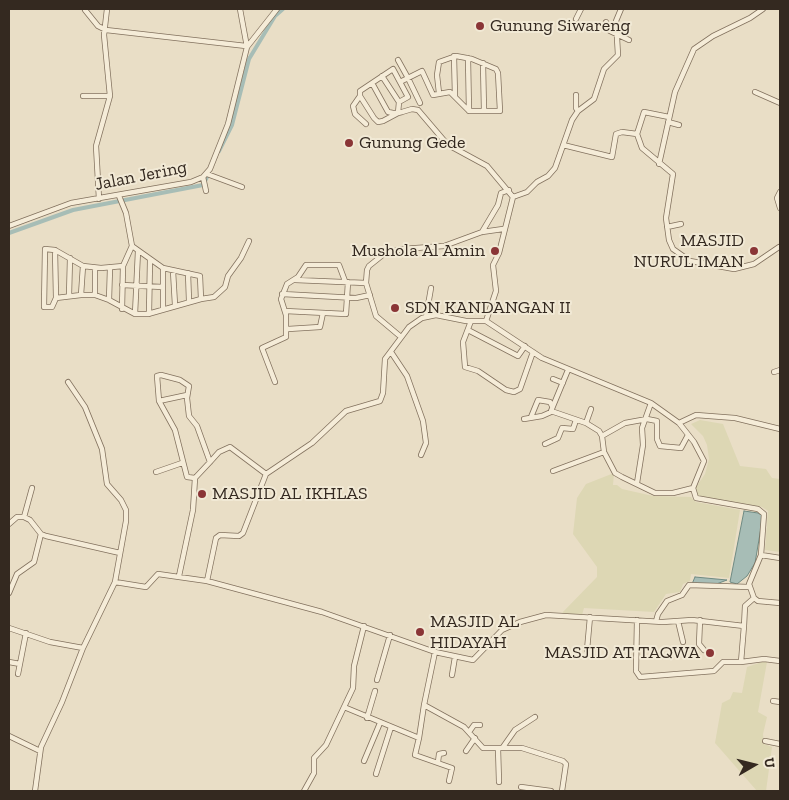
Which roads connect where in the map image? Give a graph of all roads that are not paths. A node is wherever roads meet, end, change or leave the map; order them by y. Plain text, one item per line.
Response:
1 (107, 9) edge
2 (240, 9) edge
3 (277, 9) edge
4 (581, 9) edge
5 (621, 9) edge
6 (763, 9) edge
7 (85, 10) dead end
8 (576, 18) dead end
9 (606, 22) dead end
10 (106, 30) junction
11 (617, 35) junction
12 (629, 40) dead end
13 (247, 46) junction
14 (454, 56) junction
15 (468, 58) junction
16 (398, 60) dead end
17 (483, 63) junction
18 (382, 76) junction
19 (408, 78) junction
20 (400, 82) junction
21 (372, 83) junction
22 (755, 92) dead end
23 (439, 93) junction
24 (576, 95) dead end
25 (83, 96) dead end
26 (110, 96) junction
27 (360, 96) junction
28 (454, 96) junction
29 (399, 102) junction
30 (420, 103) dead end
31 (780, 103) edge
32 (469, 111) junction
33 (484, 111) junction
34 (578, 111) junction
35 (398, 112) junction
36 (668, 119) junction
37 (366, 124) dead end
38 (679, 125) dead end
39 (637, 134) junction
40 (441, 141) dead end
41 (446, 144) junction
42 (563, 145) junction
43 (659, 164) junction
44 (206, 177) junction
45 (242, 187) dead end
46 (508, 190) junction
47 (206, 191) dead end
48 (780, 192) edge
49 (513, 197) junction
50 (100, 199) junction
51 (119, 200) junction
52 (780, 208) edge
53 (681, 224) dead end
54 (9, 226) edge
55 (667, 227) junction
56 (504, 229) junction
57 (482, 232) junction
58 (248, 241) dead end
59 (132, 246) junction
60 (780, 247) edge
61 (55, 250) junction
62 (138, 251) junction
63 (70, 258) junction
64 (150, 260) junction
65 (83, 266) junction
66 (124, 266) junction
67 (95, 268) junction
68 (110, 268) junction
69 (163, 268) junction
70 (174, 271) junction
71 (188, 273) junction
72 (295, 280) junction
73 (347, 282) junction
74 (366, 283) junction
75 (122, 285) junction
76 (136, 286) junction
77 (150, 287) junction
78 (163, 287) junction
79 (431, 288) dead end
80 (282, 294) junction
81 (81, 295) junction
82 (95, 295) junction
83 (370, 295) junction
84 (70, 296) junction
85 (56, 298) junction
86 (348, 298) junction
87 (201, 299) junction
88 (110, 300) junction
89 (188, 301) junction
90 (175, 305) junction
91 (122, 309) junction
92 (163, 309) junction
93 (285, 311) junction
94 (323, 313) junction
95 (135, 314) junction
96 (149, 314) junction
97 (426, 317) junction
98 (471, 321) junction
99 (486, 321) junction
100 (288, 329) junction
101 (468, 330) junction
102 (401, 337) junction
103 (525, 346) junction
104 (391, 352) junction
105 (533, 352) junction
106 (568, 370) junction
107 (780, 370) edge
108 (774, 372) dead end
109 (553, 378) dead end
110 (68, 382) dead end
111 (275, 382) dead end
112 (563, 383) junction
113 (187, 395) junction
114 (160, 401) junction
115 (651, 403) junction
116 (552, 409) junction
117 (590, 409) dead end
118 (662, 410) junction
119 (530, 417) junction
120 (524, 419) dead end
121 (647, 419) junction
122 (576, 420) junction
123 (657, 421) junction
124 (679, 422) junction
125 (586, 423) junction
126 (780, 429) edge
127 (688, 434) junction
128 (602, 436) junction
129 (545, 444) dead end
130 (604, 452) junction
131 (421, 455) dead end
132 (210, 462) junction
133 (182, 463) junction
134 (553, 471) dead end
135 (156, 472) dead end
136 (266, 474) junction
137 (195, 478) junction
138 (637, 483) junction
139 (32, 488) dead end
140 (693, 488) junction
141 (24, 517) junction
142 (9, 524) edge
143 (41, 534) junction
144 (120, 553) junction
145 (761, 555) junction
146 (780, 558) edge
147 (179, 576) junction
148 (207, 581) junction
149 (115, 582) junction
150 (749, 587) junction
151 (9, 593) edge
152 (754, 598) junction
153 (780, 603) edge
154 (590, 617) junction
155 (637, 620) junction
156 (700, 620) junction
157 (678, 621) junction
158 (656, 622) junction
159 (364, 626) junction
160 (744, 626) junction
161 (9, 629) edge
162 (26, 633) junction
163 (390, 635) junction
164 (683, 642) dead end
165 (82, 648) junction
166 (588, 650) dead end
167 (704, 650) dead end
168 (435, 652) junction
169 (455, 657) junction
170 (780, 660) edge
171 (9, 662) edge
172 (741, 662) junction
173 (20, 664) junction
174 (18, 674) dead end
175 (452, 675) dead end
176 (377, 680) dead end
177 (375, 691) dead end
178 (773, 701) dead end
179 (780, 702) edge
180 (424, 704) junction
181 (344, 707) junction
182 (536, 717) dead end
183 (367, 718) junction
184 (380, 723) junction
185 (480, 725) dead end
186 (391, 727) junction
187 (469, 732) junction
188 (9, 736) edge
189 (419, 738) junction
190 (475, 738) junction
191 (764, 741) dead end
192 (780, 744) edge
193 (500, 748) junction
194 (40, 751) junction
195 (466, 751) dead end
196 (444, 753) dead end
197 (364, 761) dead end
198 (438, 762) junction
199 (376, 774) dead end
200 (449, 781) dead end
201 (498, 782) dead end
202 (521, 787) dead end
203 (528, 789) edge
204 (35, 791) edge
205 (304, 791) edge
206 (551, 791) edge
207 (562, 791) edge

1 - 10 street
2 - 13 street
3 - 13 street
4 - 8 street
5 - 11 street
6 - 36 street
7 - 10 street
9 - 11 street
10 - 13 street
10 - 26 street
11 - 12 street
11 - 34 street
13 - 44 street, Jalan Jering
14 - 15 street
14 - 23 street
14 - 28 street
15 - 17 street
15 - 32 street
16 - 19 street
17 - 33 street
17 - 33 street
18 - 20 street
18 - 21 street
18 - 29 street
19 - 20 street
19 - 23 street
19 - 30 street
20 - 29 street
21 - 27 street
21 - 35 street
22 - 31 street
23 - 28 street
24 - 34 street
25 - 26 street
26 - 50 street
27 - 35 street
27 - 37 street
28 - 32 street
29 - 35 street
32 - 33 street
34 - 42 street
35 - 41 street
36 - 38 street
36 - 39 street
36 - 43 street
39 - 42 street
39 - 43 street
40 - 41 street
41 - 46 street
42 - 49 street
43 - 55 street
44 - 45 street
44 - 47 street
44 - 51 street, Jalan Jering
46 - 49 street
46 - 57 street
48 - 52 street
49 - 56 street
50 - 51 street, Jalan Jering
50 - 54 street, Jalan Jering
51 - 59 street
53 - 55 street
55 - 60 street
56 - 57 street
56 - 99 street
57 - 74 street
58 - 87 street
59 - 62 street
59 - 66 street
61 - 63 street
61 - 85 street
61 - 85 street
62 - 64 street
62 - 76 street
63 - 65 street
63 - 84 street
64 - 69 street
64 - 77 street
65 - 67 street
65 - 81 street
66 - 68 street
66 - 75 street
67 - 68 street
67 - 82 street
68 - 88 street
69 - 70 street
69 - 78 street
70 - 71 street
70 - 90 street
71 - 87 street
71 - 89 street
72 - 73 street
72 - 73 street
72 - 80 street
73 - 74 street
73 - 86 street
74 - 83 street
75 - 76 street
75 - 91 street
76 - 77 street
76 - 95 street
77 - 78 street
77 - 96 street
78 - 92 street
79 - 97 street
80 - 86 street
80 - 93 street
81 - 82 street
81 - 84 street
82 - 88 street
83 - 86 street
83 - 102 street
84 - 85 street
86 - 94 street
87 - 89 street
88 - 91 street
89 - 90 street
90 - 92 street
91 - 95 street
92 - 96 street
93 - 94 street
93 - 100 street
94 - 100 street
95 - 96 street
97 - 98 street
97 - 102 street
98 - 99 street
98 - 101 street
99 - 103 street
100 - 111 street
101 - 103 street
101 - 105 street
102 - 104 street
103 - 105 street
104 - 131 street
104 - 136 street
105 - 106 street
106 - 112 street
106 - 115 street
107 - 108 street
109 - 112 street
110 - 144 street
112 - 116 street
113 - 114 street
113 - 114 street
113 - 132 street
114 - 133 street
115 - 118 street
115 - 121 street
116 - 119 street
116 - 119 street
116 - 122 street
117 - 125 street
118 - 123 street
118 - 124 street
119 - 120 street
121 - 123 street
121 - 128 street
121 - 138 street
122 - 125 street
122 - 129 street
123 - 127 street
124 - 126 street
124 - 127 street
125 - 128 street
127 - 140 street
128 - 130 street
130 - 134 street
130 - 138 street
132 - 136 street
132 - 137 street
133 - 135 street
133 - 137 street
136 - 148 street
137 - 147 street
138 - 140 street
139 - 141 street
140 - 145 street
141 - 142 street
141 - 143 street
143 - 144 street
143 - 151 street
144 - 149 street
145 - 146 street
145 - 150 street
147 - 148 street
147 - 149 street
148 - 159 street
149 - 165 street
150 - 152 street
150 - 158 street
152 - 153 street
152 - 160 street
154 - 155 street
154 - 166 street
154 - 169 street
155 - 158 street
155 - 172 street
156 - 157 street
156 - 160 street
156 - 167 street
157 - 158 street
157 - 164 street
159 - 163 street
159 - 181 street
160 - 172 street
161 - 162 street
162 - 165 street
162 - 173 street
163 - 168 street
163 - 176 street
165 - 194 street
168 - 169 street
168 - 180 street
169 - 175 street
170 - 172 street
171 - 173 street
173 - 174 street
177 - 183 street
178 - 179 street
180 - 187 street
180 - 189 street
181 - 183 street
181 - 205 street
182 - 193 street
183 - 184 street
184 - 186 street
184 - 197 street
185 - 187 street
186 - 189 street
186 - 199 street
187 - 190 street
188 - 194 street
189 - 198 street
190 - 193 street
190 - 195 street
191 - 192 street
193 - 201 street
193 - 207 street
194 - 204 street
196 - 198 street
198 - 200 street
202 - 203 street
203 - 206 street

